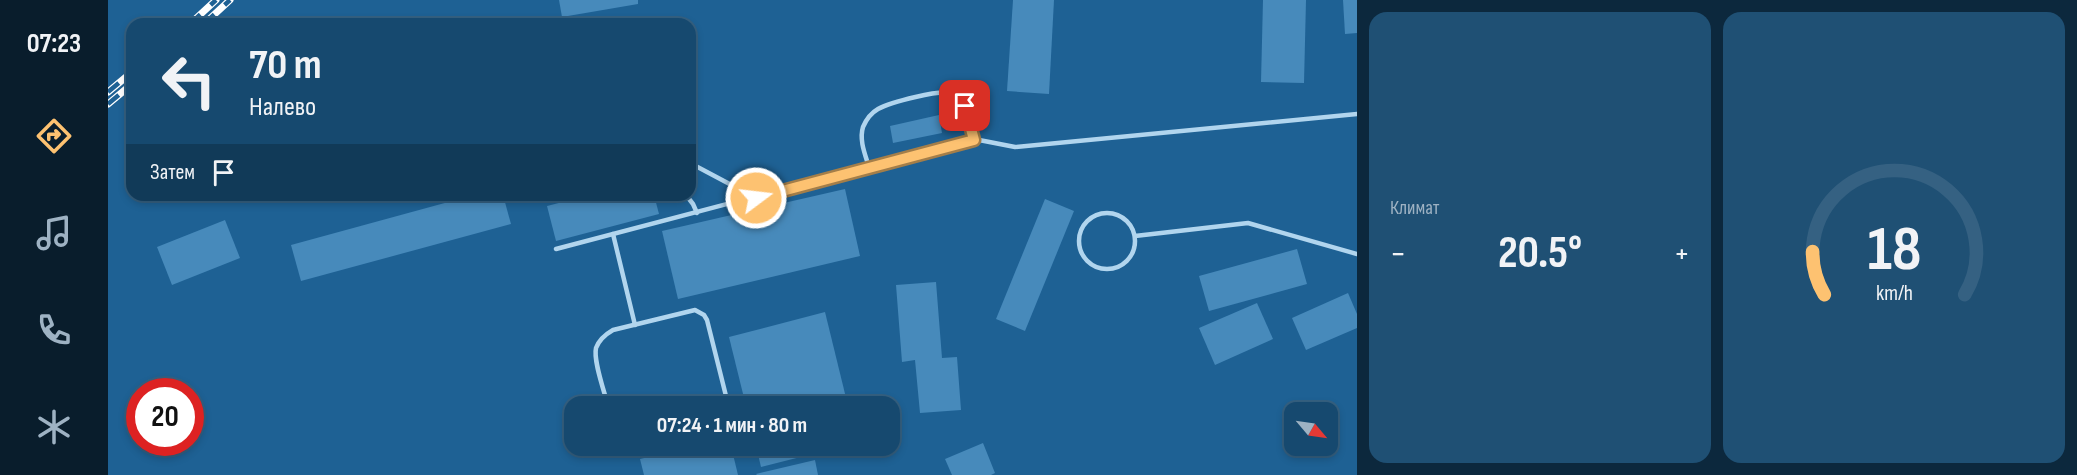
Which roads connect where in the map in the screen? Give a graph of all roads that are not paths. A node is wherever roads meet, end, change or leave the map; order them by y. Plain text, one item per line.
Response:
1 (1357, 114) edge
2 (974, 140) junction
3 (696, 166) edge
4 (869, 167) junction
5 (756, 198) junction
6 (691, 201) edge
7 (697, 213) junction
8 (613, 234) junction
9 (1135, 236) junction
10 (556, 249) dead end
11 (1357, 254) edge
12 (635, 325) junction
13 (606, 396) edge
14 (726, 396) edge

1 - 2 lane
2 - 4 lane
2 - 4 lane
3 - 5 lane
4 - 5 lane
5 - 7 lane
6 - 7 lane
7 - 8 lane
8 - 10 lane
8 - 12 lane
9 - 9 lane
9 - 11 lane
12 - 13 lane
12 - 14 lane

